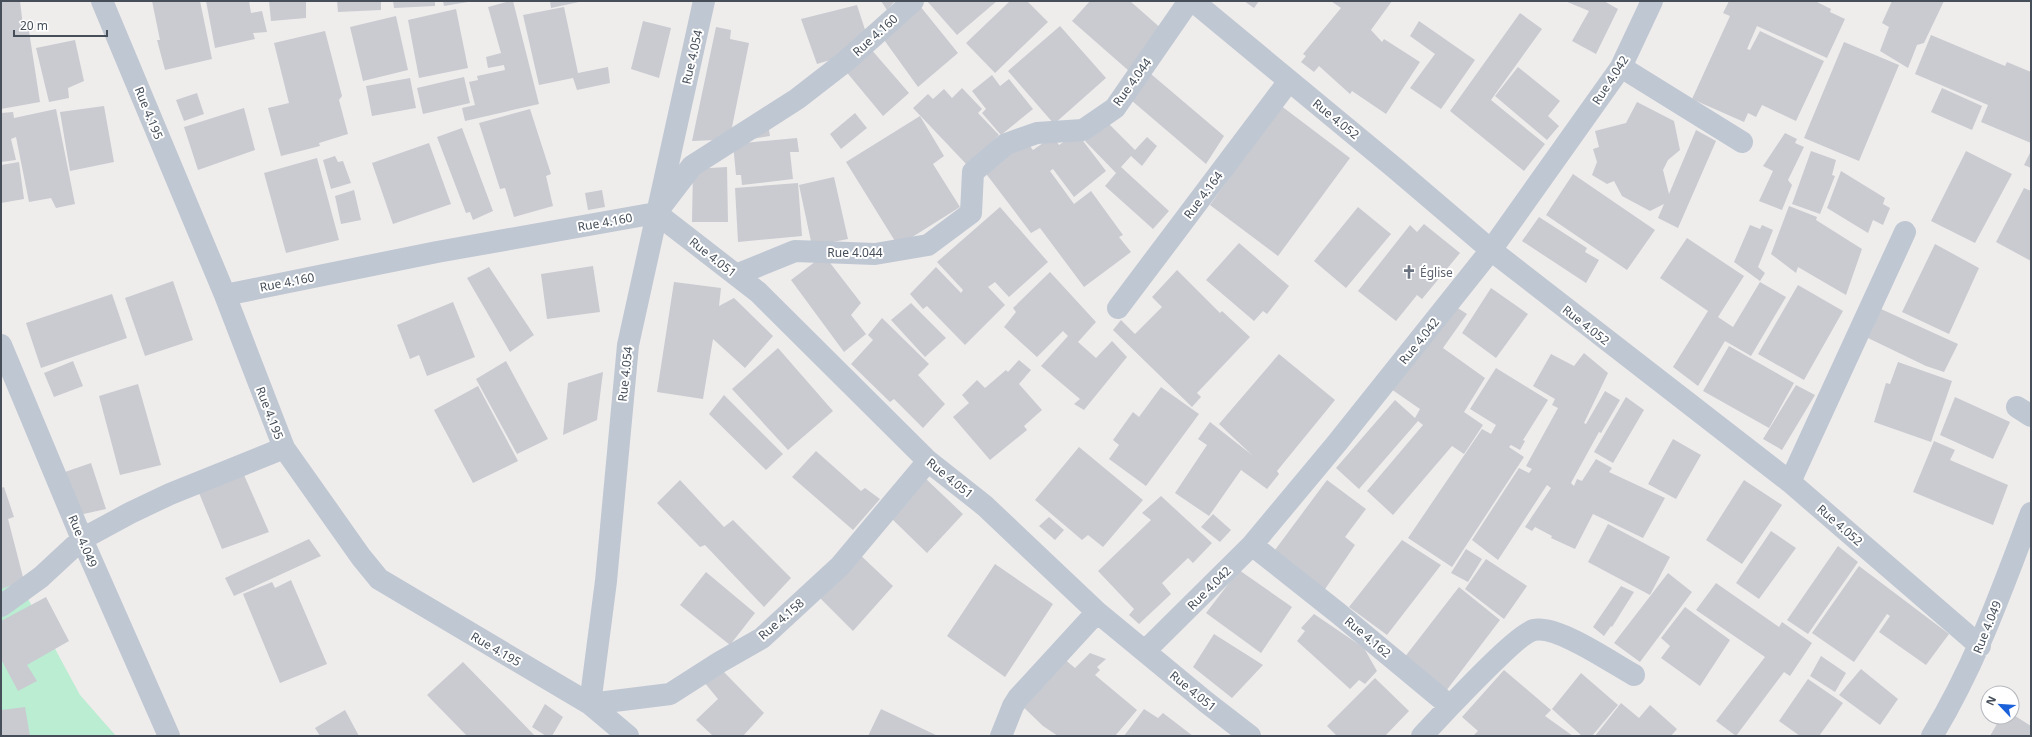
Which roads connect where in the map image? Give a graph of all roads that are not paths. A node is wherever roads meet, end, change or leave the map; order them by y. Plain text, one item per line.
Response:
1 (102, 1) edge
2 (704, 1) edge
3 (912, 1) edge
4 (1189, 1) edge
5 (1193, 1) edge
6 (1652, 1) edge
7 (1621, 67) junction
8 (1289, 81) junction
9 (1742, 142) dead end
10 (656, 213) junction
11 (1905, 232) dead end
12 (1491, 250) junction
13 (736, 275) junction
14 (225, 295) junction
15 (1118, 308) dead end
16 (1, 345) edge
17 (284, 448) junction
18 (928, 461) junction
19 (1790, 482) junction
20 (2031, 513) edge
21 (82, 539) junction
22 (1252, 545) junction
23 (1, 606) edge
24 (1097, 612) junction
25 (1980, 646) junction
26 (1145, 651) junction
27 (1634, 675) dead end
28 (590, 704) junction
29 (1450, 706) junction
30 (168, 736) edge
31 (628, 736) edge
32 (1001, 736) edge
33 (1250, 736) edge
34 (1422, 736) edge
35 (1932, 736) edge

1 - 14 street, Rue 4.195
2 - 10 street, Rue 4.054
3 - 10 street, Rue 4.160
4 - 13 street, Rue 4.044
5 - 8 street, Rue 4.052
6 - 7 street, Rue 4.042
7 - 9 street
7 - 12 street, Rue 4.042
8 - 12 street, Rue 4.052
8 - 15 street, Rue 4.164
10 - 13 street, Rue 4.051
10 - 14 street, Rue 4.160
10 - 28 street, Rue 4.054
11 - 19 street
12 - 19 street, Rue 4.052
12 - 22 street, Rue 4.042
13 - 18 street, Rue 4.051
14 - 17 street, Rue 4.195
16 - 21 street, Rue 4.049
17 - 21 street
17 - 28 street, Rue 4.195
18 - 24 street, Rue 4.051
18 - 28 street, Rue 4.158
19 - 25 street, Rue 4.052
20 - 25 street, Rue 4.049
21 - 23 street
21 - 30 street, Rue 4.049
22 - 26 street, Rue 4.042
22 - 29 street, Rue 4.162
24 - 26 street, Rue 4.051
24 - 32 street
25 - 35 street, Rue 4.049
26 - 33 street, Rue 4.051
27 - 29 street
28 - 31 street
29 - 34 street

